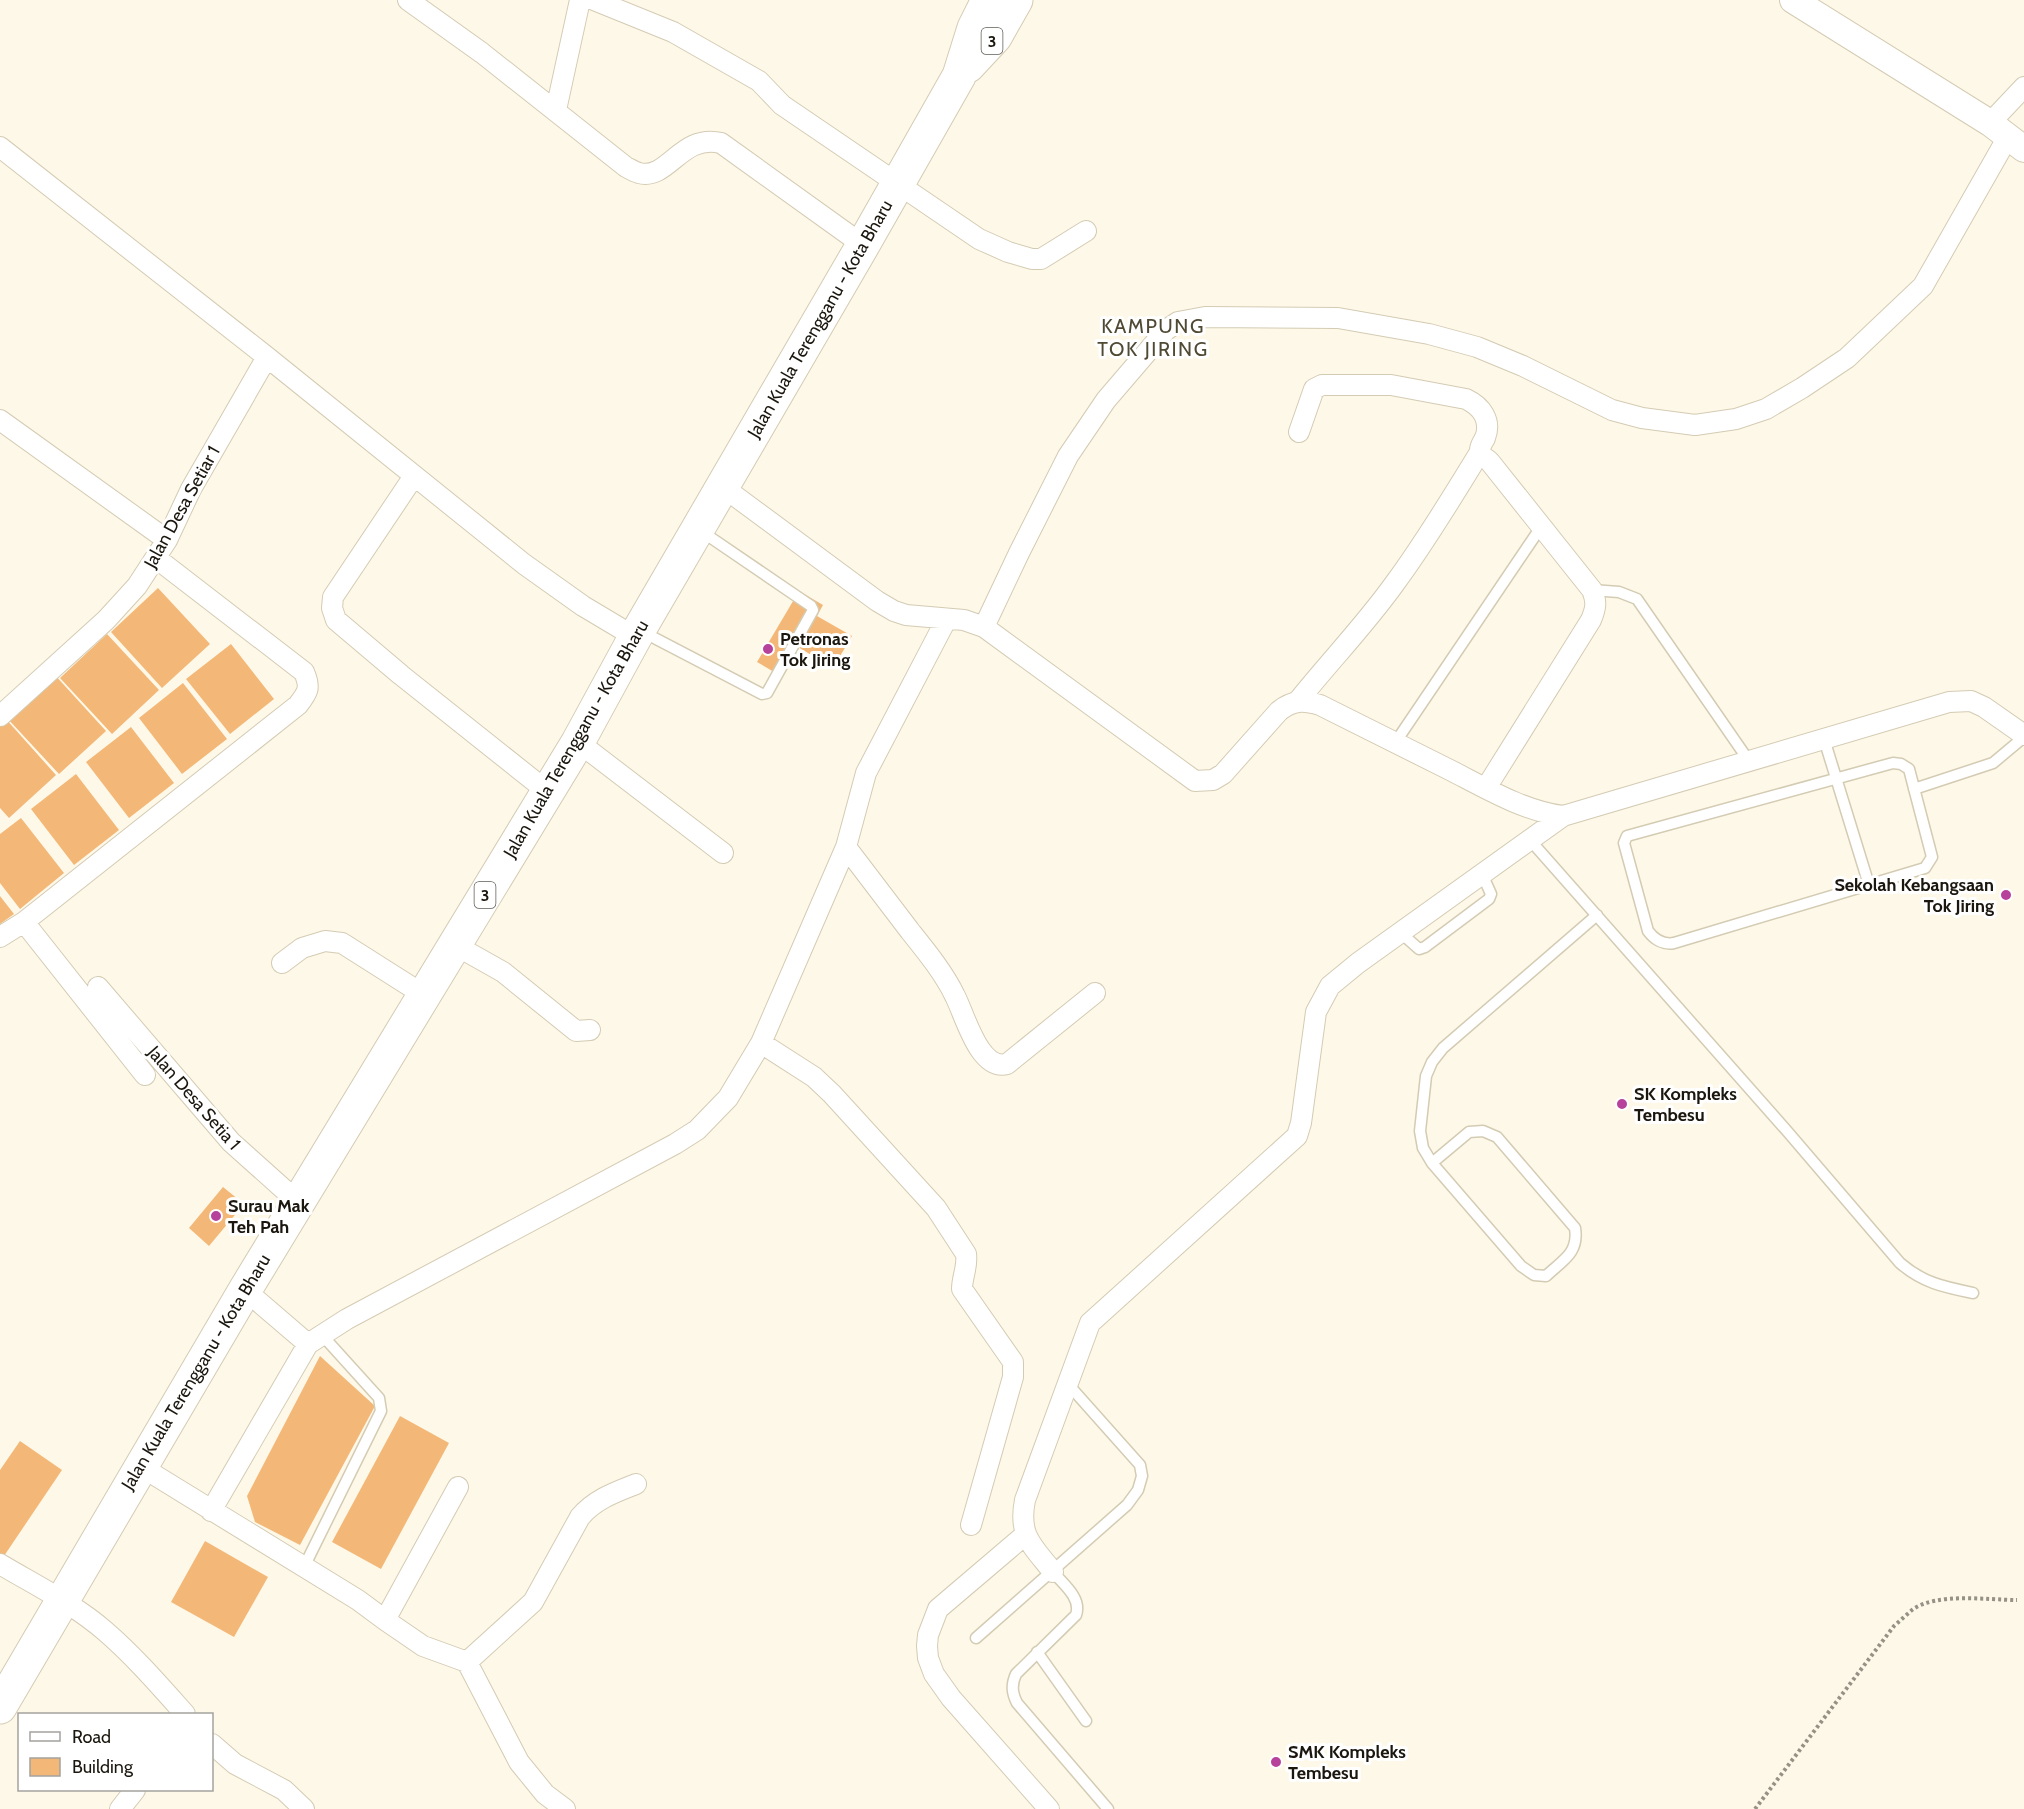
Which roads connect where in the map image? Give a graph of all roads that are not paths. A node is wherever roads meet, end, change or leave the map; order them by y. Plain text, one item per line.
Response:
1 (408, 0) edge
2 (580, 0) edge
3 (594, 0) edge
4 (988, 0) edge
5 (1016, 0) edge
6 (1793, 0) edge
7 (959, 76) junction
8 (2024, 87) edge
9 (556, 110) junction
10 (2008, 136) edge
11 (0, 147) edge
12 (897, 184) junction
13 (1086, 231) dead end
14 (863, 245) junction
15 (267, 357) junction
16 (0, 420) edge
17 (1299, 432) dead end
18 (1480, 452) junction
19 (414, 476) junction
20 (723, 487) junction
21 (1542, 527) junction
22 (698, 529) junction
23 (167, 540) junction
24 (156, 558) junction
25 (1592, 590) junction
26 (946, 620) junction
27 (984, 627) junction
28 (637, 634) junction
29 (1298, 701) junction
30 (0, 716) edge
31 (2024, 736) edge
32 (1824, 739) junction
33 (578, 742) junction
34 (1395, 742) junction
35 (1749, 761) junction
36 (1836, 779) junction
37 (1486, 788) junction
38 (1914, 789) junction
39 (548, 792) junction
40 (1563, 816) junction
41 (1530, 840) junction
42 (846, 847) junction
43 (723, 853) dead end
44 (1869, 885) junction
45 (1597, 915) junction
46 (24, 922) junction
47 (0, 938) edge
48 (455, 945) junction
49 (282, 963) dead end
50 (98, 987) dead end
51 (1095, 993) dead end
52 (424, 995) junction
53 (590, 1030) dead end
54 (761, 1043) junction
55 (145, 1075) dead end
56 (1432, 1163) junction
57 (298, 1202) junction
58 (245, 1290) junction
59 (1973, 1293) dead end
60 (315, 1340) junction
61 (1067, 1383) junction
62 (140, 1466) junction
63 (636, 1484) dead end
64 (458, 1487) dead end
65 (211, 1511) junction
66 (971, 1525) dead end
67 (1025, 1535) junction
68 (0, 1563) edge
69 (304, 1567) junction
70 (1053, 1572) junction
71 (62, 1601) junction
72 (384, 1620) junction
73 (976, 1638) dead end
74 (1037, 1652) junction
75 (467, 1662) junction
76 (0, 1707) edge
77 (184, 1713) edge
78 (1086, 1721) dead end
79 (213, 1745) edge
80 (134, 1791) edge
81 (120, 1809) edge
82 (304, 1809) edge
83 (565, 1809) edge
84 (1049, 1809) edge
85 (1108, 1809) edge

1 - 9 street
2 - 9 street
3 - 12 street
4 - 7 highway, 3
5 - 7 highway, 3
6 - 10 street
7 - 12 highway, Jalan Kuala Terengganu - Kota Bharu / 3
8 - 10 street
9 - 14 street
10 - 27 street
11 - 15 street
12 - 13 street
12 - 14 highway, Jalan Kuala Terengganu - Kota Bharu / 3
14 - 20 highway, Jalan Kuala Terengganu - Kota Bharu / 3
15 - 19 street
15 - 23 street, Jalan Desa Setiar 1
16 - 23 street
17 - 18 street
18 - 21 street
18 - 29 street
19 - 28 street
19 - 39 street
20 - 22 highway, Jalan Kuala Terengganu - Kota Bharu / 3
20 - 26 street
21 - 25 street
21 - 34 lane
22 - 28 highway, Jalan Kuala Terengganu - Kota Bharu / 3
22 - 28 lane
23 - 24 street, Jalan Desa Setiar 1
24 - 30 street, Jalan Desa Setiar 1
24 - 46 street
25 - 35 lane
25 - 37 street
26 - 27 street
26 - 42 street
27 - 29 street
28 - 33 highway, Jalan Kuala Terengganu - Kota Bharu / 3
29 - 34 street
31 - 32 street
31 - 38 lane
32 - 35 street
32 - 36 lane
33 - 39 highway, Jalan Kuala Terengganu - Kota Bharu / 3
33 - 43 street
34 - 37 street
35 - 40 street
36 - 38 lane
36 - 44 lane
36 - 44 lane
37 - 40 street
38 - 44 lane
39 - 48 highway, Jalan Kuala Terengganu - Kota Bharu / 3
40 - 41 street
41 - 45 lane
41 - 61 street
42 - 51 street
42 - 54 street
45 - 56 lane
45 - 59 lane
46 - 47 street
46 - 55 street, Jalan Desa Setia 1
48 - 52 highway, Jalan Kuala Terengganu - Kota Bharu / 3
48 - 53 street
49 - 52 street
50 - 57 street, Jalan Desa Setia 1
52 - 57 highway, Jalan Kuala Terengganu - Kota Bharu / 3
54 - 60 street
54 - 66 street
56 - 56 lane
57 - 58 highway, Jalan Kuala Terengganu - Kota Bharu / 3
58 - 60 street
58 - 62 highway, Jalan Kuala Terengganu - Kota Bharu / 3
60 - 65 street
60 - 69 lane
61 - 67 street
61 - 70 lane
62 - 65 street
62 - 71 highway, Jalan Kuala Terengganu - Kota Bharu / 3
63 - 75 street
64 - 72 street
65 - 69 street
67 - 70 street
67 - 84 street
68 - 71 street
69 - 72 street
70 - 73 lane
70 - 74 lane
71 - 76 highway, Jalan Kuala Terengganu - Kota Bharu / 3
71 - 77 street
72 - 75 street
74 - 78 lane
74 - 85 lane
75 - 83 street
79 - 82 street
80 - 81 street

